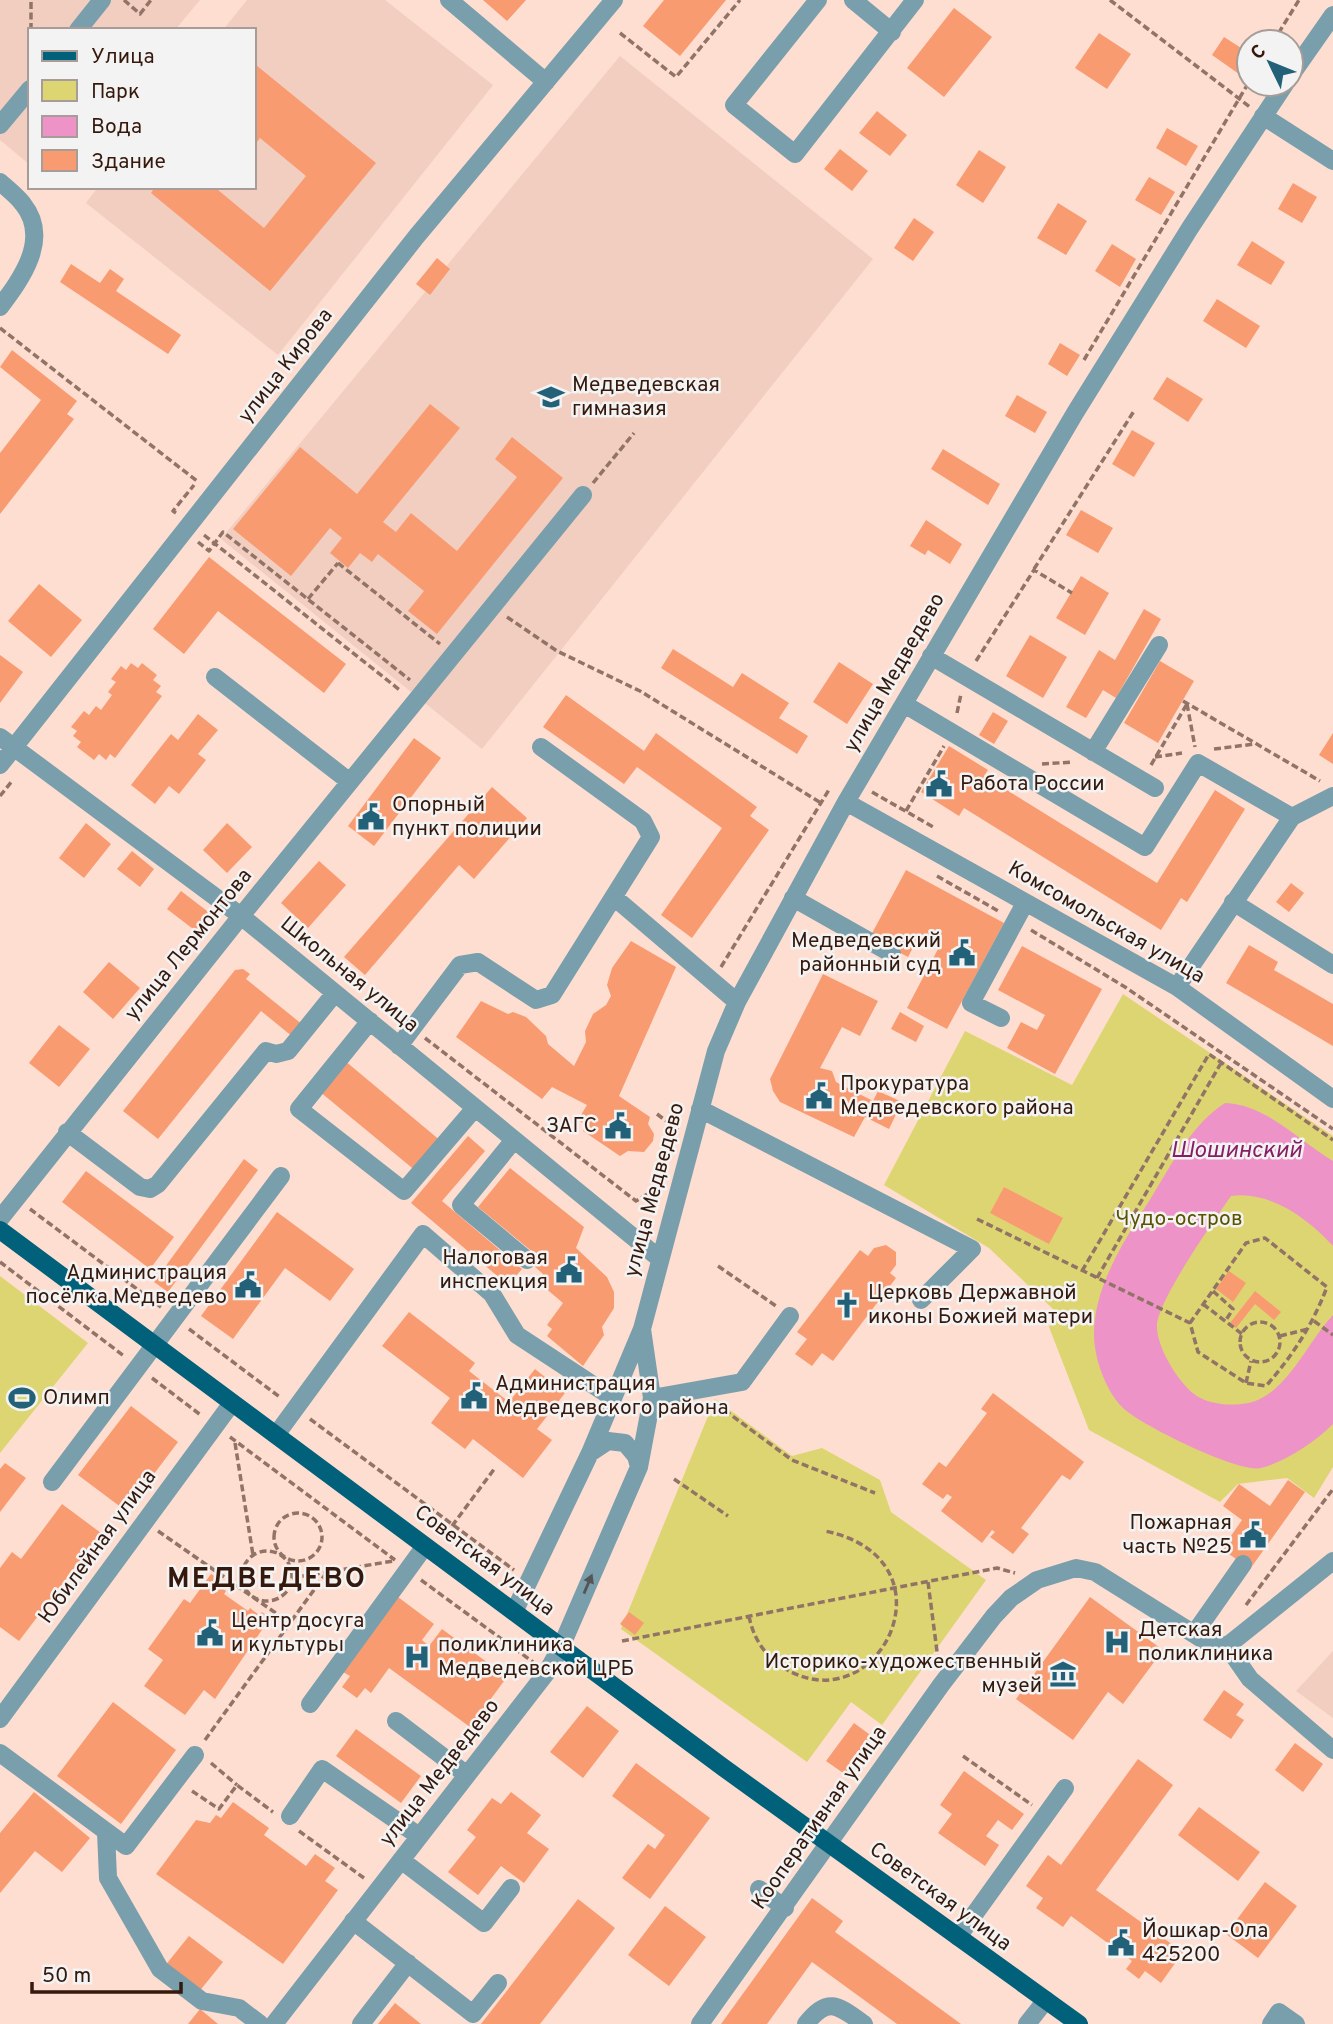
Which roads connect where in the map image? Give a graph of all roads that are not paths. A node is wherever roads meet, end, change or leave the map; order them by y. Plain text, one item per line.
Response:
1 (102, 0) edge
2 (449, 0) edge
3 (614, 0) edge
4 (818, 0) edge
5 (853, 0) edge
6 (915, 0) edge
7 (1333, 15) edge
8 (80, 28) edge
9 (892, 32) junction
10 (1305, 55) edge
11 (546, 82) junction
12 (28, 91) edge
13 (1275, 98) edge
14 (1263, 116) junction
15 (0, 125) edge
16 (1333, 161) edge
17 (0, 181) edge
18 (0, 307) edge
19 (583, 495) road end
20 (1159, 645) dead end
21 (931, 656) junction
22 (215, 677) dead end
23 (904, 704) junction
24 (7, 742) edge
25 (541, 747) dead end
26 (1093, 752) junction
27 (0, 765) edge
28 (350, 782) junction
29 (1148, 784) road end
30 (1328, 789) edge
31 (846, 802) junction
32 (1292, 817) junction
33 (615, 898) junction
34 (793, 898) junction
35 (1233, 902) junction
36 (1025, 903) junction
37 (241, 916) junction
38 (892, 954) dead end
39 (1333, 965) edge
40 (1177, 987) junction
41 (335, 993) junction
42 (737, 1002) junction
43 (1001, 1018) dead end
44 (370, 1021) junction
45 (400, 1046) junction
46 (1333, 1099) edge
47 (475, 1108) junction
48 (700, 1109) junction
49 (67, 1132) junction
50 (514, 1140) junction
51 (281, 1176) dead end
52 (0, 1219) edge
53 (0, 1230) edge
54 (660, 1259) junction
55 (527, 1260) dead end
56 (921, 1300) dead end
57 (790, 1316) road end
58 (642, 1329) junction
59 (154, 1345) junction
60 (613, 1398) junction
61 (652, 1398) junction
62 (232, 1403) junction
63 (276, 1435) junction
64 (590, 1453) junction
65 (639, 1467) junction
66 (52, 1482) dead end
67 (425, 1546) junction
68 (1332, 1563) edge
69 (1243, 1564) dead end
70 (513, 1612) junction
71 (1194, 1634) junction
72 (1227, 1646) junction
73 (561, 1647) junction
74 (310, 1704) dead end
75 (0, 1719) edge
76 (397, 1721) dead end
77 (1333, 1750) edge
78 (0, 1754) edge
79 (195, 1755) road end
80 (467, 1775) junction
81 (1065, 1788) dead end
82 (290, 1816) dead end
83 (106, 1832) junction
84 (419, 1836) junction
85 (829, 1845) junction
86 (401, 1860) junction
87 (511, 1888) dead end
88 (759, 1889) dead end
89 (785, 1908) junction
90 (353, 1921) junction
91 (958, 1937) junction
92 (408, 1964) junction
93 (498, 1983) dead end
94 (1046, 2000) junction
95 (260, 2024) edge
96 (274, 2024) edge
97 (360, 2024) edge
98 (700, 2024) edge
99 (806, 2024) edge
100 (864, 2024) edge
101 (1027, 2024) edge
102 (1079, 2024) edge
103 (1271, 2024) edge
104 (1296, 2024) edge

1 - 8 street
2 - 11 street
3 - 11 street, улица Кирова
4 - 9 street
5 - 9 street
6 - 9 street
7 - 10 street
11 - 24 street, улица Кирова
12 - 15 street
13 - 14 street, улица Медведево
14 - 16 street
14 - 21 street, улица Медведево
17 - 18 street
19 - 28 street, улица Лермонтова
20 - 26 street
21 - 23 street, улица Медведево
21 - 26 street
22 - 28 street
23 - 31 street, улица Медведево
23 - 32 street
24 - 27 street, улица Кирова
24 - 37 street, Школьная улица
25 - 33 street
26 - 29 street
28 - 37 street, улица Лермонтова
30 - 32 street
31 - 34 street, улица Медведево
31 - 36 street, Комсомольская улица
32 - 35 street
33 - 42 street
33 - 45 street
34 - 38 street
34 - 42 street, улица Медведево
35 - 39 street
35 - 40 street
36 - 40 street, Комсомольская улица
36 - 43 street
37 - 41 street, Школьная улица
37 - 49 street, улица Лермонтова
40 - 46 street, Комсомольская улица
41 - 44 street, Школьная улица
41 - 49 street
42 - 48 street, улица Медведево
44 - 45 street, Школьная улица
44 - 47 street
45 - 47 street, Школьная улица
47 - 50 street, Школьная улица
48 - 54 street, улица Медведево
48 - 56 street
49 - 52 street, улица Лермонтова
50 - 54 street, Школьная улица
50 - 55 street
51 - 59 street
53 - 59 main road, Советская улица
54 - 58 street, улица Медведево
57 - 61 street
58 - 60 street, улица Медведево
58 - 61 street, улица Медведево
59 - 62 main road, Советская улица
59 - 66 street
60 - 63 street
60 - 64 street, улица Медведево
61 - 65 street, улица Медведево
62 - 63 main road, Советская улица
62 - 75 street, Юбилейная улица
63 - 67 main road, Советская улица
64 - 65 street
64 - 70 street, улица Медведево
73 -> 65 street, улица Медведево
67 - 70 main road, Советская улица
67 - 74 street
68 - 72 street
69 - 71 street
70 - 73 main road, Советская улица
71 - 72 street, Кооперативная улица
71 - 85 street, Кооперативная улица
72 - 77 street
73 - 80 street, улица Медведево
73 - 85 main road, Советская улица
76 - 80 street
78 - 83 street
79 - 83 street
80 - 84 street, улица Медведево
81 - 91 street
82 - 84 street
83 - 95 street
84 - 86 street, улица Медведево
85 - 89 street, Кооперативная улица
85 - 91 main road, Советская улица
86 - 87 street
86 - 90 street, улица Медведево
88 - 89 street
89 - 98 street, Кооперативная улица
90 - 92 street
90 - 96 street, улица Медведево
91 - 94 main road, Советская улица
92 - 93 street
92 - 97 street
94 - 101 street
94 - 102 main road, Советская улица
99 - 100 street
103 - 104 street

